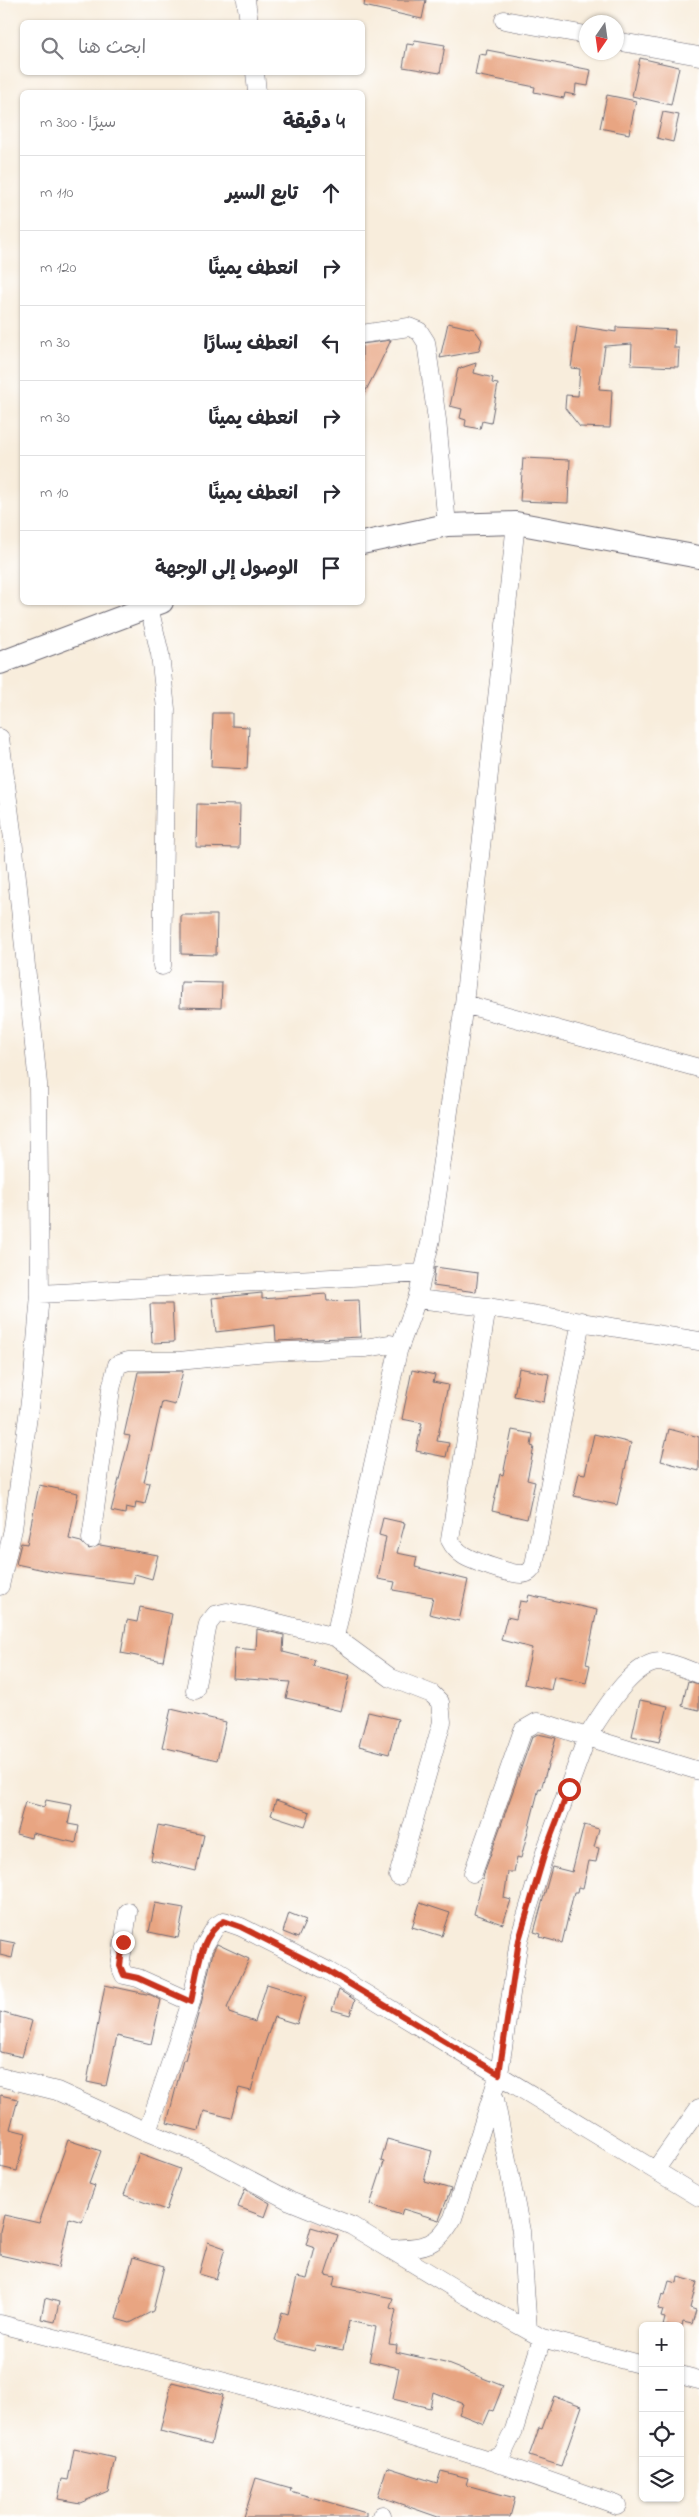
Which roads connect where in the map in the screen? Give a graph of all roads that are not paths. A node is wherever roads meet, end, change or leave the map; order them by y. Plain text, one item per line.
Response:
1 (246, 0) edge
2 (249, 20) edge
3 (504, 20) dead end
4 (579, 34) edge
5 (624, 42) edge
6 (699, 56) edge
7 (255, 75) edge
8 (257, 90) edge
9 (365, 334) edge
10 (516, 523) junction
11 (447, 525) junction
12 (365, 542) edge
13 (699, 557) edge
14 (155, 605) edge
15 (0, 663) edge
16 (0, 738) edge
17 (162, 966) dead end
18 (464, 1004) junction
19 (699, 1068) edge
20 (424, 1273) junction
21 (40, 1294) junction
22 (417, 1299) junction
23 (487, 1307) junction
24 (581, 1321) junction
25 (699, 1341) edge
26 (398, 1351) junction
27 (91, 1539) dead end
28 (0, 1586) edge
29 (335, 1638) junction
30 (699, 1674) edge
31 (195, 1690) dead end
32 (588, 1737) junction
33 (699, 1771) edge
34 (472, 1873) dead end
35 (398, 1876) dead end
36 (128, 1912) dead end
37 (191, 2002) junction
38 (499, 2074) junction
39 (0, 2077) edge
40 (494, 2094) junction
41 (699, 2108) edge
42 (147, 2132) junction
43 (656, 2169) junction
44 (699, 2196) edge
45 (390, 2249) junction
46 (0, 2324) edge
47 (535, 2334) junction
48 (639, 2364) edge
49 (684, 2376) edge
50 (699, 2380) edge
51 (489, 2460) junction
52 (617, 2506) dead end

1 - 2 street
3 - 4 street
5 - 6 street
7 - 8 street
9 - 11 street
10 - 11 main road
10 - 13 main road
10 - 18 street
11 - 12 main road
14 - 15 main road
14 - 17 street
16 - 21 street
18 - 19 street
18 - 20 street
20 - 21 street
20 - 22 street
21 - 28 street
22 - 23 street
22 - 26 street
23 - 24 street
23 - 24 street
24 - 25 street
26 - 27 street
26 - 29 street
29 - 31 street
29 - 35 street
30 - 32 street
32 - 33 street
32 - 34 street
32 - 38 street
36 - 37 street
37 - 38 street
37 - 42 street
38 - 40 street
38 - 43 street
39 - 42 street
40 - 45 street
40 - 47 street
41 - 43 street
42 - 45 street
43 - 44 street
45 - 47 street
46 - 51 street
47 - 48 street
47 - 51 street
49 - 50 street
51 - 52 street

